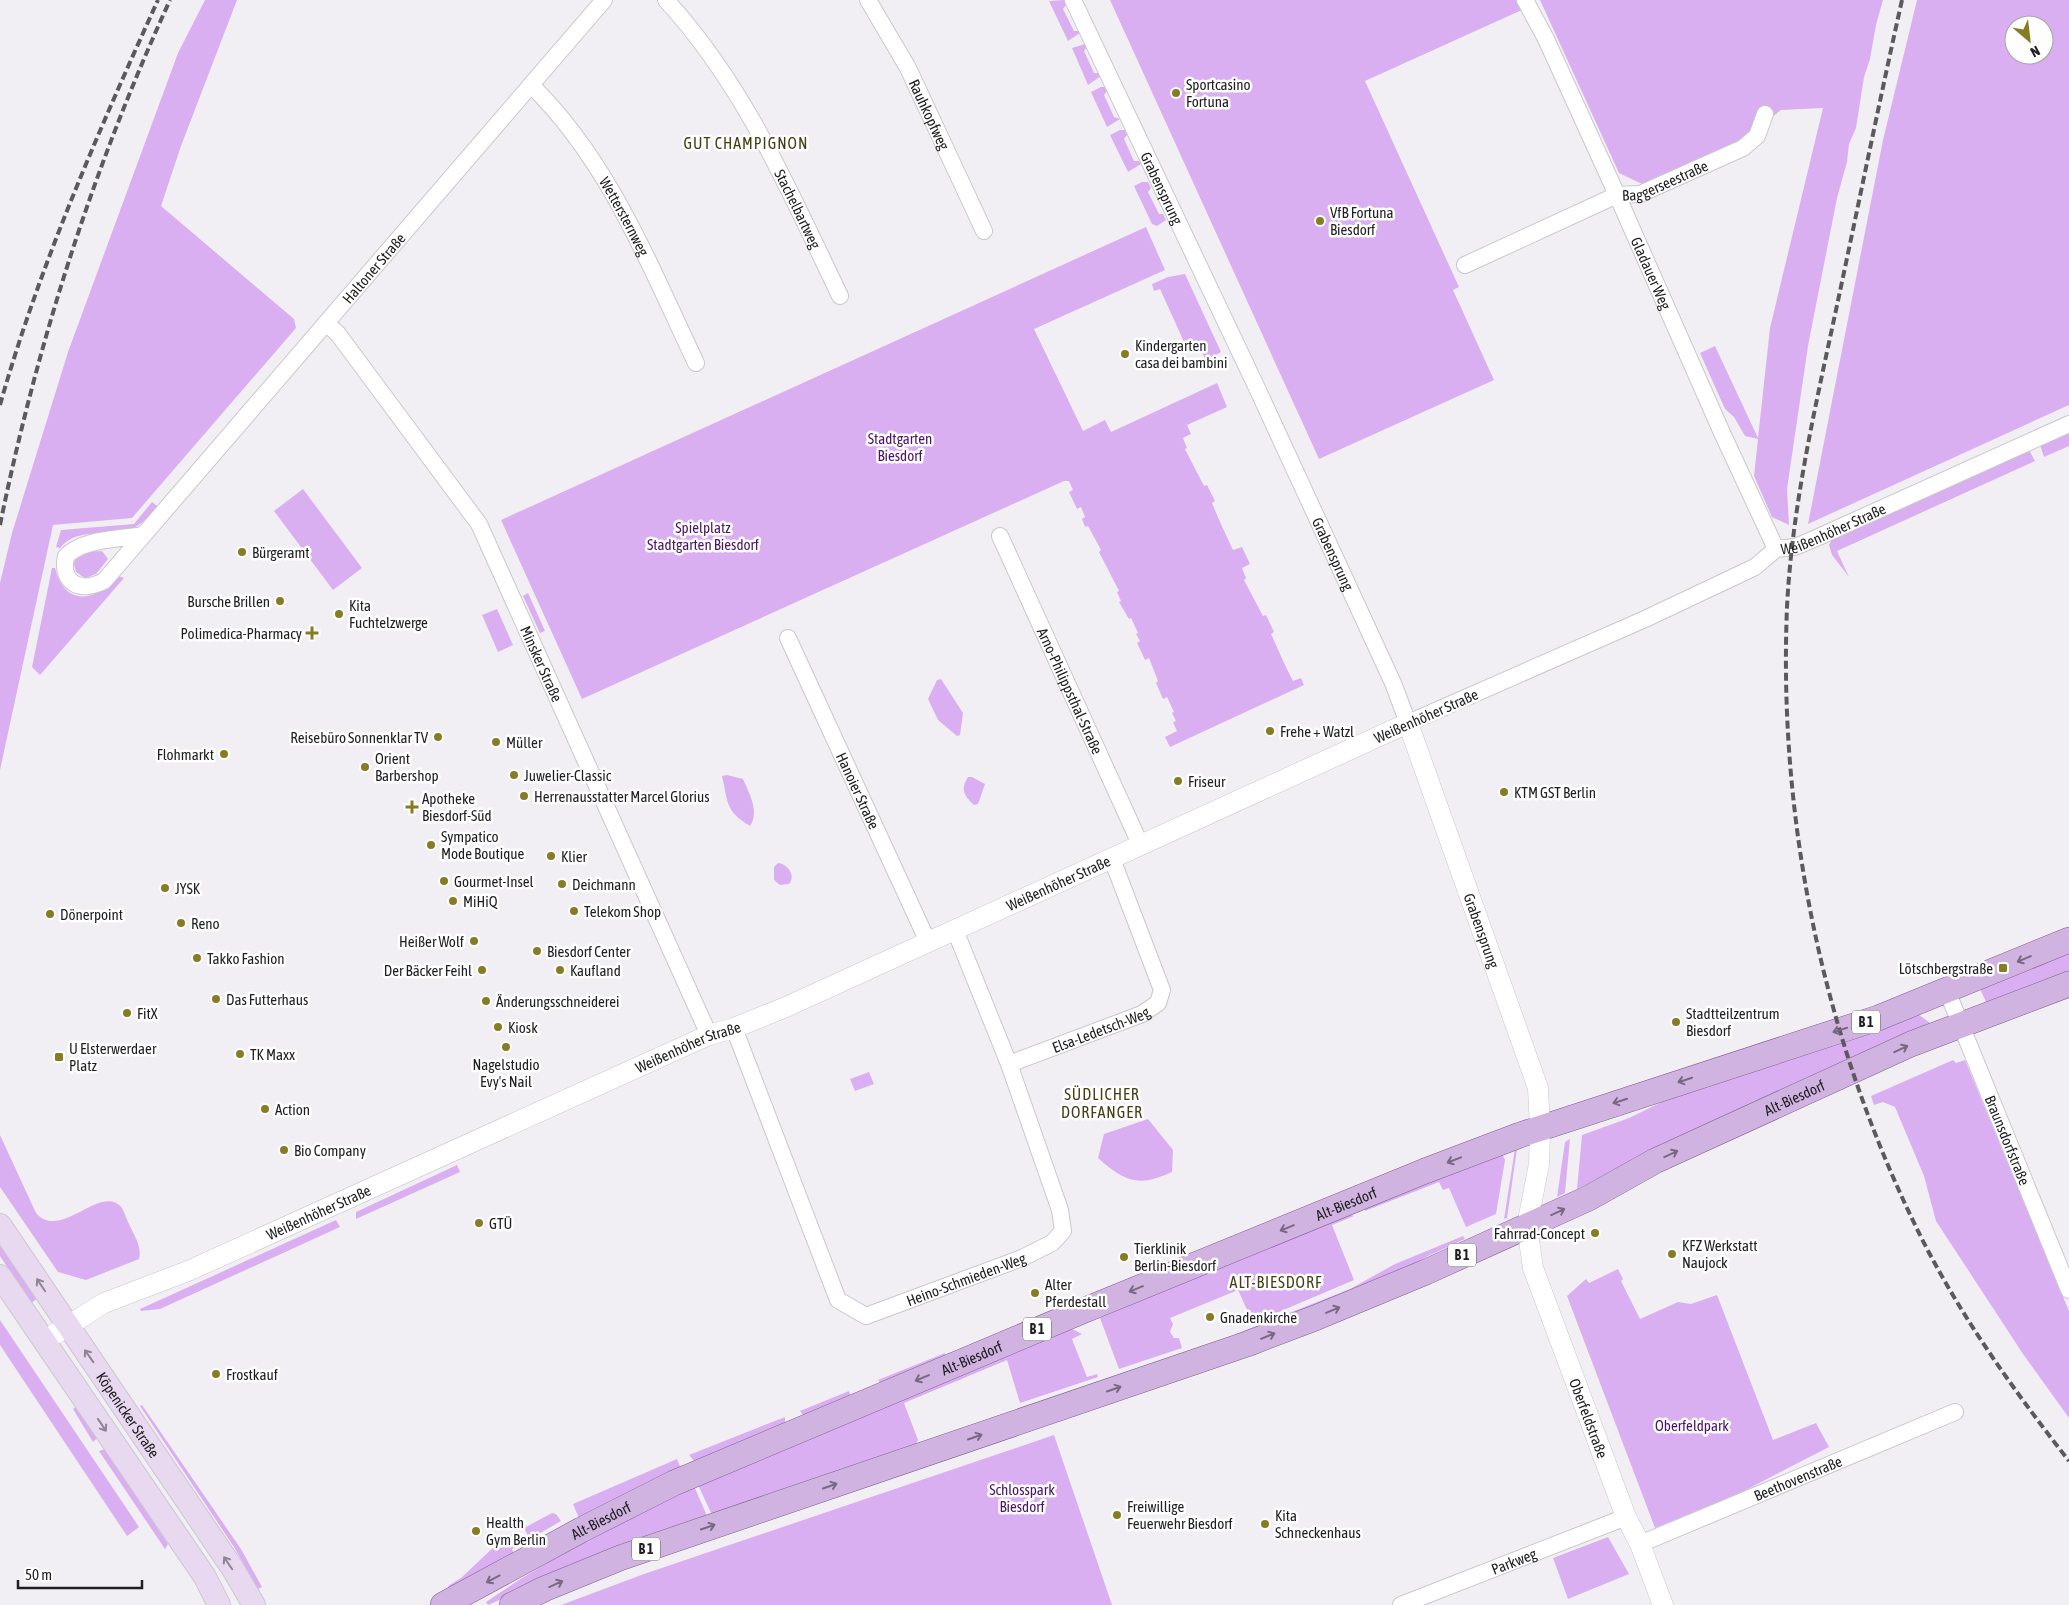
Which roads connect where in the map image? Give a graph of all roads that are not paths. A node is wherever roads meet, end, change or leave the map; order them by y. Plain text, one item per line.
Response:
1 (604, 0) edge
2 (666, 0) edge
3 (868, 0) edge
4 (1525, 0) edge
5 (1079, 2) edge
6 (531, 85) junction
7 (1765, 114) dead end
8 (1617, 195) junction
9 (984, 231) dead end
10 (1465, 265) dead end
11 (840, 296) dead end
12 (326, 323) junction
13 (696, 362) dead end
14 (2069, 424) edge
15 (142, 535) junction
16 (1000, 536) dead end
17 (1776, 549) junction
18 (788, 638) dead end
19 (1408, 724) junction
20 (1141, 846) junction
21 (1112, 859) junction
22 (955, 930) junction
23 (2069, 940) edge
24 (928, 942) junction
25 (2069, 984) edge
26 (1947, 991) junction
27 (1961, 1026) junction
28 (734, 1028) junction
29 (708, 1035) junction
30 (1009, 1064) junction
31 (1540, 1128) junction
32 (0, 1225) edge
33 (1527, 1226) junction
34 (0, 1276) edge
35 (2069, 1290) edge
36 (68, 1325) junction
37 (44, 1341) junction
38 (1955, 1412) dead end
39 (1626, 1517) junction
40 (1640, 1544) junction
41 (219, 1605) edge
42 (254, 1605) edge
43 (443, 1605) edge
44 (512, 1605) edge
45 (1401, 1605) edge
46 (1663, 1605) edge

1 - 6 street, Haltoner Straße
2 - 11 street, Stachelbartweg
3 - 9 street, Rauhkopfweg
4 - 8 street, Gladauer Weg
5 - 19 street, Grabensprung
6 - 12 street, Haltoner Straße
6 - 13 street, Wettersternweg
7 - 8 street, Baggerseestraße
8 - 10 street, Baggerseestraße
8 - 17 street, Gladauer Weg
12 - 15 street, Haltoner Straße
12 - 29 street, Minsker Straße
14 - 17 street, Weißenhöher Straße
15 - 15 street, Haltoner Straße
16 - 20 street, Arno-Philippsthal-Straße
17 - 19 street, Weißenhöher Straße
18 - 24 street, Hanoier Straße
19 - 20 street, Weißenhöher Straße
19 - 31 street, Grabensprung
20 - 21 street, Weißenhöher Straße
21 - 22 street, Weißenhöher Straße
21 - 30 street, Elsa-Ledetsch-Weg
22 - 24 street, Weißenhöher Straße
22 - 30 street, Heino-Schmieden-Weg
23 -> 26 main road, Alt-Biesdorf / B 1
24 - 28 street, Weißenhöher Straße
25 - 27 main road, Alt-Biesdorf / B 1
26 - 27 street, Braunsdorfstraße
26 -> 31 main road, Alt-Biesdorf / B 1
33 -> 27 main road, Alt-Biesdorf / B 1
27 - 35 street, Braunsdorfstraße
28 - 29 street, Weißenhöher Straße
28 - 30 street, Heino-Schmieden-Weg
29 - 36 street, Weißenhöher Straße
31 - 33 street
31 -> 43 main road, Alt-Biesdorf / B 1
36 -> 32 main road, Köpenicker Straße
33 - 39 street, Oberfeldstraße
44 -> 33 main road, Alt-Biesdorf / B 1
34 - 37 main road, Köpenicker Straße
36 - 37 street, Weißenhöher Straße
42 -> 36 main road, Köpenicker Straße
37 -> 41 main road, Köpenicker Straße
38 - 40 street, Beethovenstraße
39 - 40 street, Oberfeldstraße
39 - 45 street, Parkweg
40 - 46 street, Oberfeldstraße

